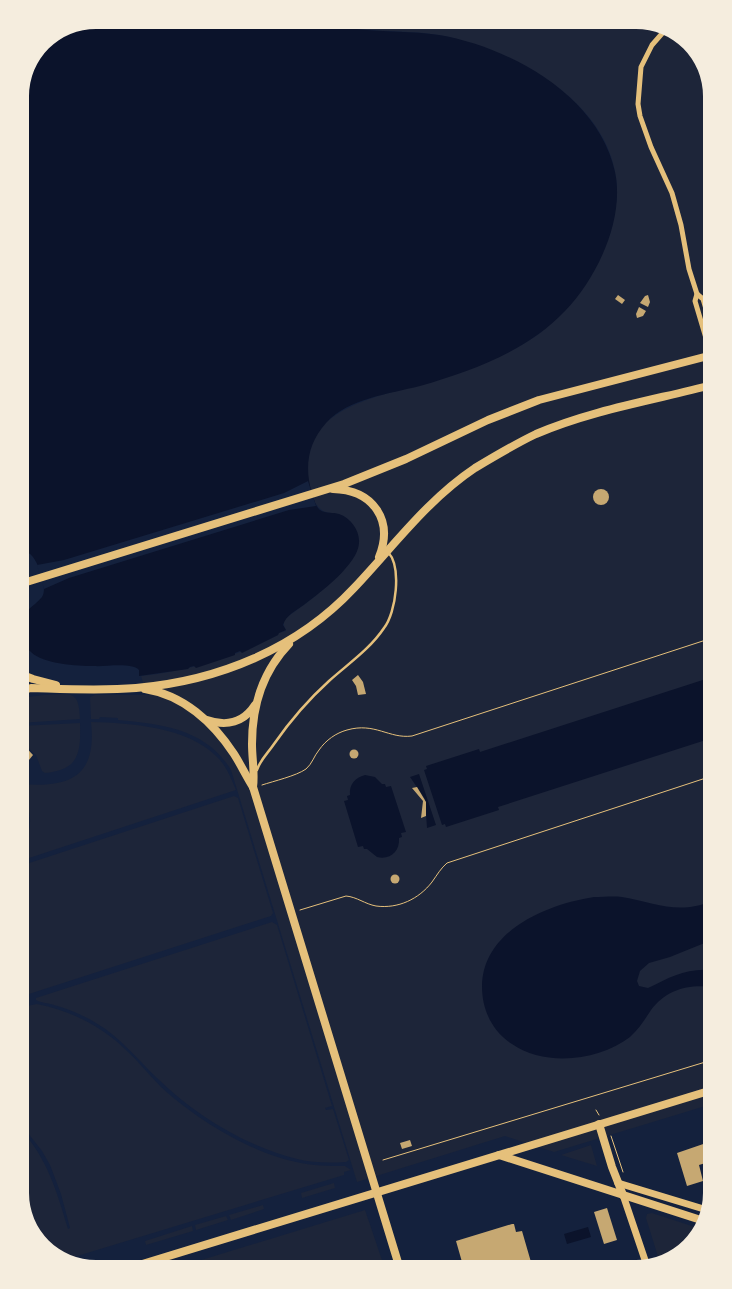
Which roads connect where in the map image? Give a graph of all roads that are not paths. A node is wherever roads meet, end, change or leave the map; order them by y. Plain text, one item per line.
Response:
1 (662, 34) edge
2 (697, 294) junction
3 (703, 298) edge
4 (703, 328) edge
5 (703, 357) edge
6 (703, 387) edge
7 (328, 489) junction
8 (387, 551) junction
9 (376, 564) junction
10 (29, 581) edge
11 (297, 636) junction
12 (29, 677) edge
13 (29, 688) edge
14 (135, 688) junction
15 (69, 689) junction
16 (257, 702) junction
17 (205, 719) junction
18 (254, 776) junction
19 (257, 786) junction
20 (703, 1093) edge
21 (599, 1124) junction
22 (499, 1155) junction
23 (618, 1182) junction
24 (377, 1192) junction
25 (623, 1195) junction
26 (701, 1208) edge
27 (698, 1219) edge
28 (645, 1259) edge
29 (155, 1260) edge
30 (397, 1260) edge

1 - 2 street
2 - 3 street
2 - 4 street
5 - 7 main road
6 - 8 main road
7 - 9 main road
7 - 10 main road
8 - 9 main road
8 - 18 lane
9 - 11 main road
11 - 14 main road
11 - 16 main road
12 - 15 main road
13 - 15 main road
14 - 15 main road
14 - 17 main road
16 - 17 main road
16 - 18 main road
17 - 19 main road
18 - 19 main road
19 - 24 main road
20 - 21 main road
21 - 22 main road
21 - 23 main road
22 - 24 main road
22 - 25 main road
23 - 25 main road
23 - 26 main road
24 - 29 main road
24 - 30 main road
25 - 27 main road
25 - 28 main road

